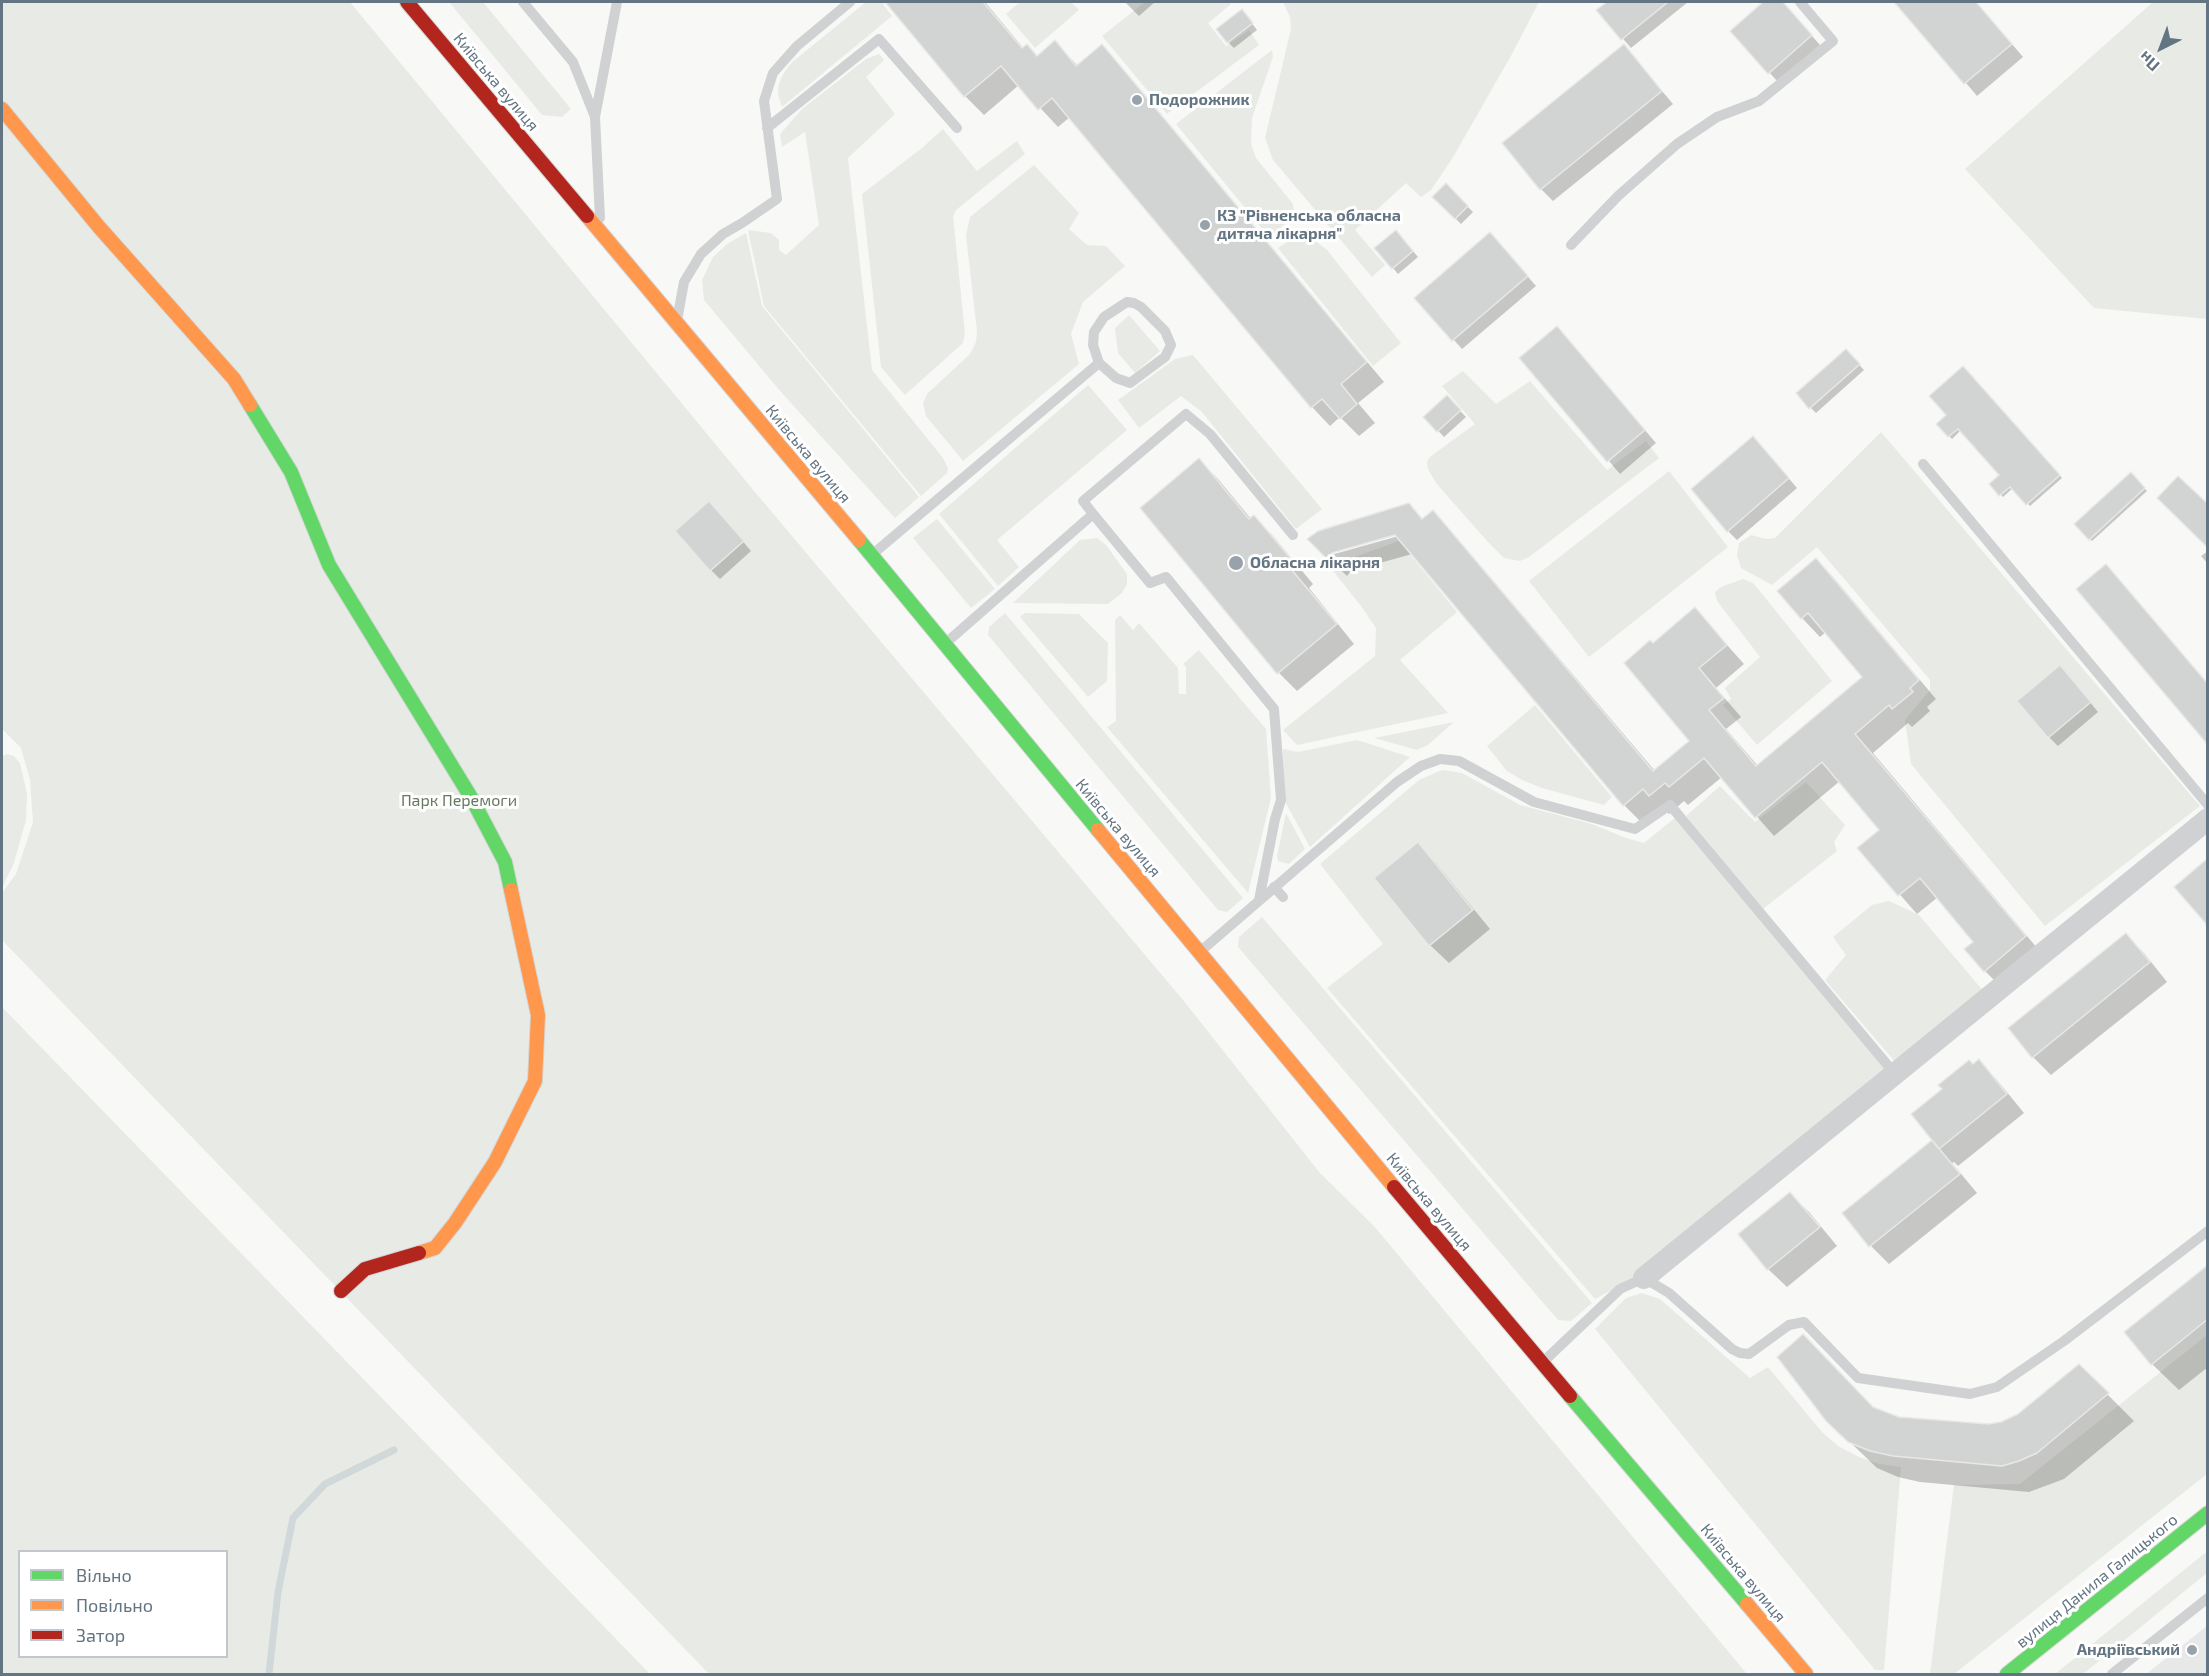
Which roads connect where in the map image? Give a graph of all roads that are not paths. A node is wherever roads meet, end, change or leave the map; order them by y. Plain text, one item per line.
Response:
1 (407, 2) edge
2 (523, 2) edge
3 (617, 2) edge
4 (850, 2) edge
5 (1800, 2) edge
6 (2, 109) edge
7 (595, 117) junction
8 (767, 128) junction
9 (957, 128) dead end
10 (601, 233) junction
11 (1571, 245) dead end
12 (677, 324) junction
13 (1099, 363) junction
14 (1923, 464) dead end
15 (1093, 514) junction
16 (1293, 535) dead end
17 (871, 555) junction
18 (945, 644) junction
19 (2208, 805) edge
20 (2208, 819) edge
21 (1274, 887) junction
22 (1283, 897) dead end
23 (1260, 900) junction
24 (1200, 952) junction
25 (1895, 1074) junction
26 (2208, 1231) edge
27 (1644, 1278) junction
28 (341, 1291) dead end
29 (1541, 1363) junction
30 (2208, 1513) edge
31 (2208, 1598) edge
32 (1806, 1674) edge
33 (2007, 1674) edge
34 (2112, 1674) edge

1 - 10 main road, Київська вулиця
2 - 7 lane
3 - 7 lane
4 - 8 lane
5 - 11 lane
6 - 28 main road
7 - 10 lane
8 - 9 lane
8 - 12 lane
10 - 12 main road, Київська вулиця
12 - 17 main road, Київська вулиця
13 - 13 lane
13 - 17 lane
14 - 19 lane
15 - 16 lane
15 - 18 lane
15 - 23 lane
17 - 18 main road, Київська вулиця
18 - 24 main road, Київська вулиця
20 - 25 street
21 - 22 lane
21 - 23 lane
21 - 25 lane
23 - 24 lane
24 - 29 main road, Київська вулиця
25 - 27 street
26 - 27 lane
27 - 29 lane
29 - 32 main road, Київська вулиця
30 - 33 main road, вулиця Данила Галицького
31 - 34 lane

